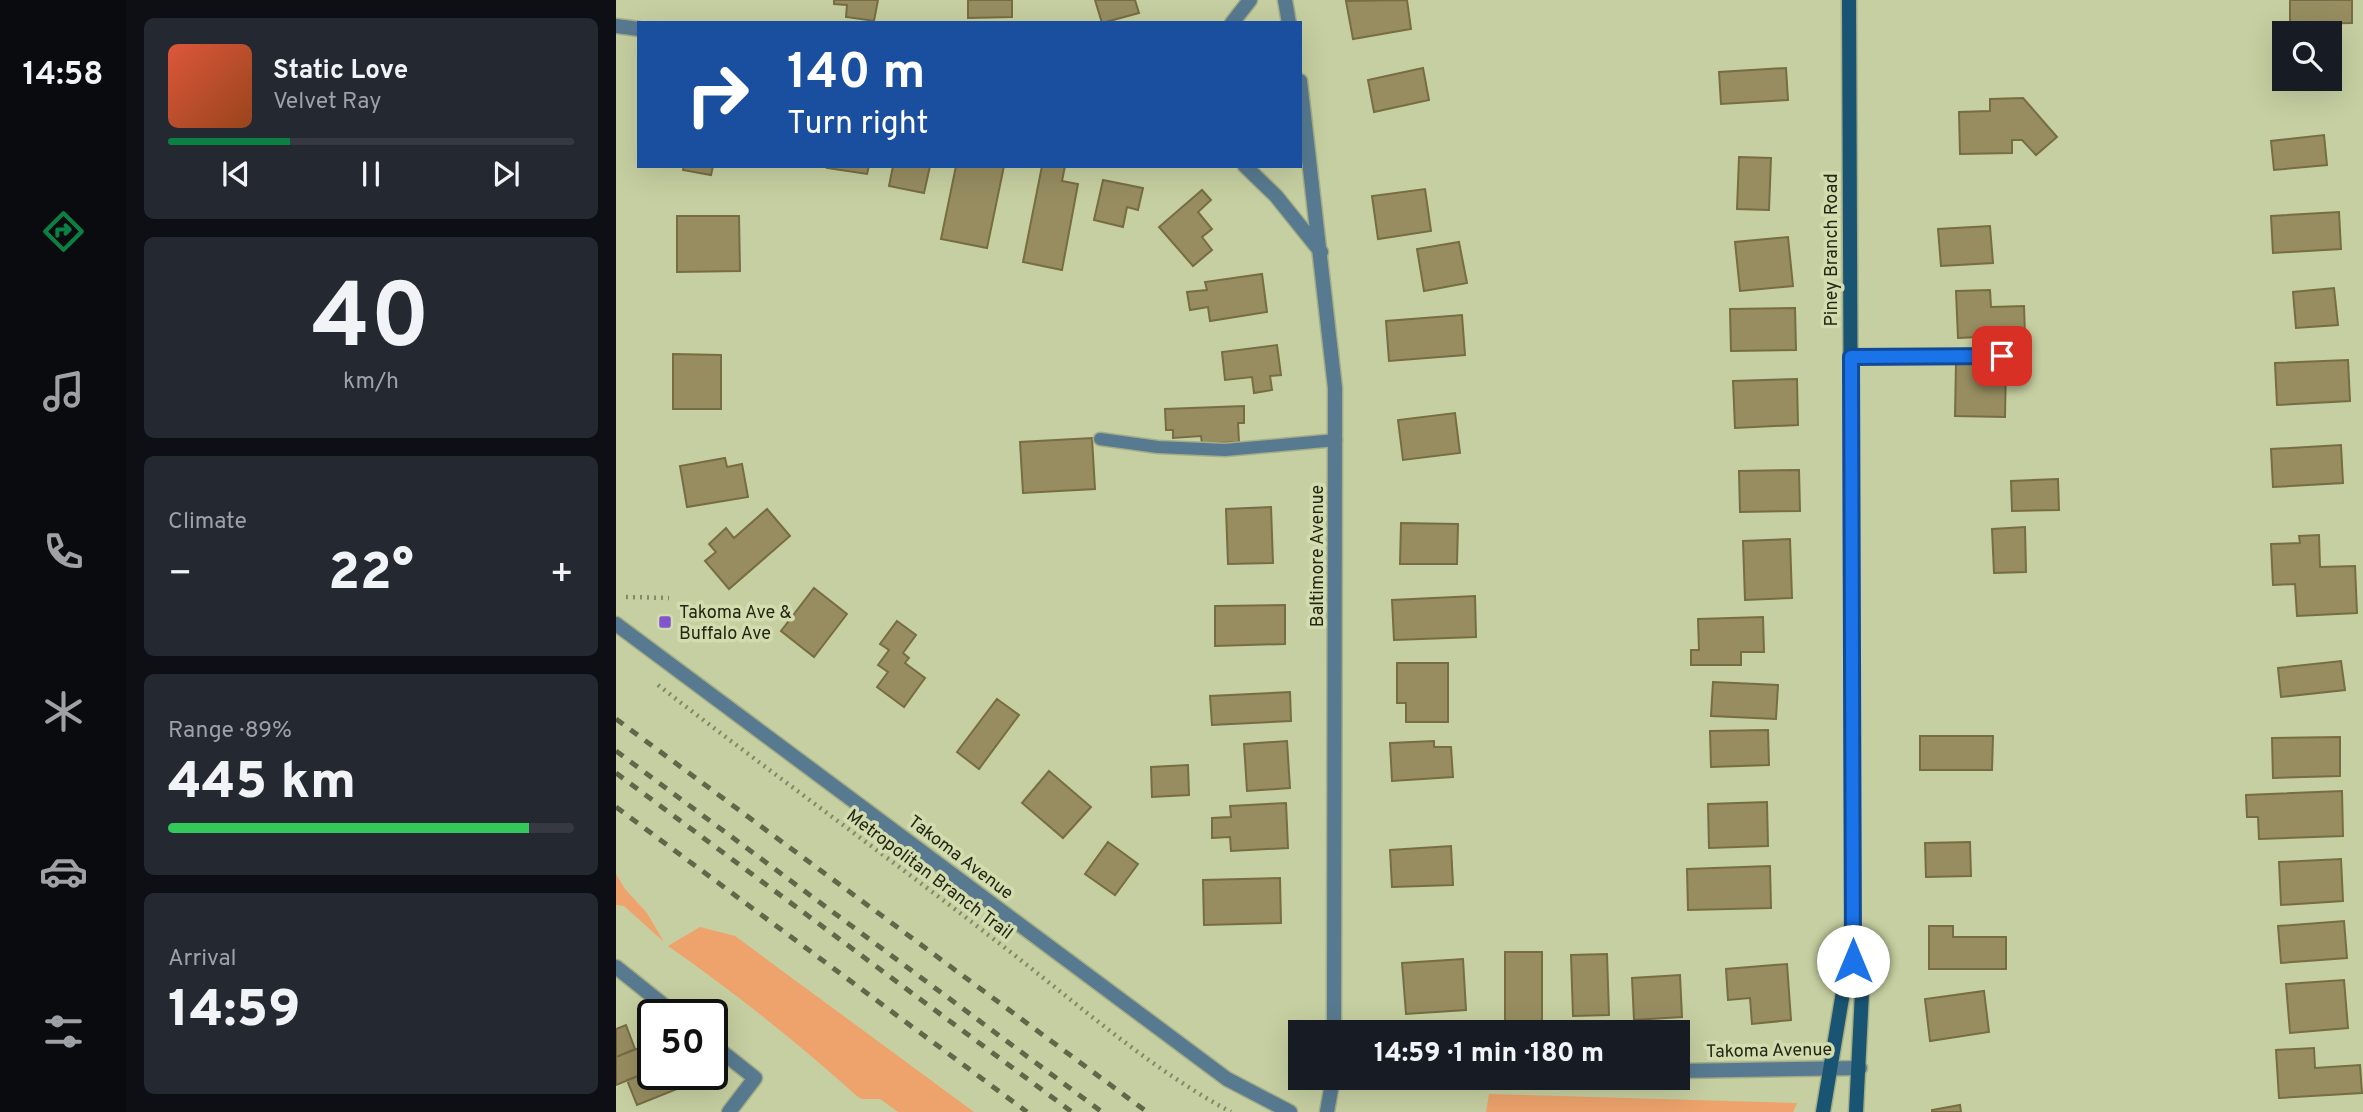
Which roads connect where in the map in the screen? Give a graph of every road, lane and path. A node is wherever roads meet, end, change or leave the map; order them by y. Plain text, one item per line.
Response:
1 (1250, 0) edge
2 (1285, 0) edge
3 (1849, 0) edge
4 (1234, 21) edge
5 (1289, 21) edge
6 (616, 26) edge
7 (637, 29) edge
8 (1302, 97) edge
9 (1247, 168) edge
10 (1321, 254) junction
11 (2002, 356) dead end
12 (1851, 357) junction
13 (1100, 439) dead end
14 (1336, 440) junction
15 (626, 597) dead end
16 (669, 598) dead end
17 (616, 624) edge
18 (656, 683) dead end
19 (1853, 961) junction
20 (616, 967) edge
21 (656, 999) edge
22 (1334, 1020) edge
23 (728, 1057) edge
24 (1831, 1068) junction
25 (1860, 1068) junction
26 (1690, 1071) edge
27 (1331, 1090) edge
28 (729, 1112) edge
29 (1231, 1112) edge
30 (1290, 1112) edge
31 (1327, 1112) edge
32 (1823, 1112) edge
33 (1856, 1112) edge

1 - 4 street
2 - 5 street
3 - 12 main road, Piney Branch Road
6 - 7 street
8 - 10 street, Baltimore Avenue
9 - 10 street
10 - 14 street, Baltimore Avenue
11 - 12 lane
12 - 19 main road, Piney Branch Road
13 - 14 lane
14 - 22 street, Baltimore Avenue
15 - 16 path
17 - 30 street, Takoma Avenue
18 - 29 path, Metropolitan Branch Trail
19 - 24 main road
19 - 25 main road
20 - 21 street
23 - 28 street
24 - 25 street, Takoma Avenue
24 - 26 street, Takoma Avenue
24 - 32 main road
25 - 33 main road
27 - 31 street

